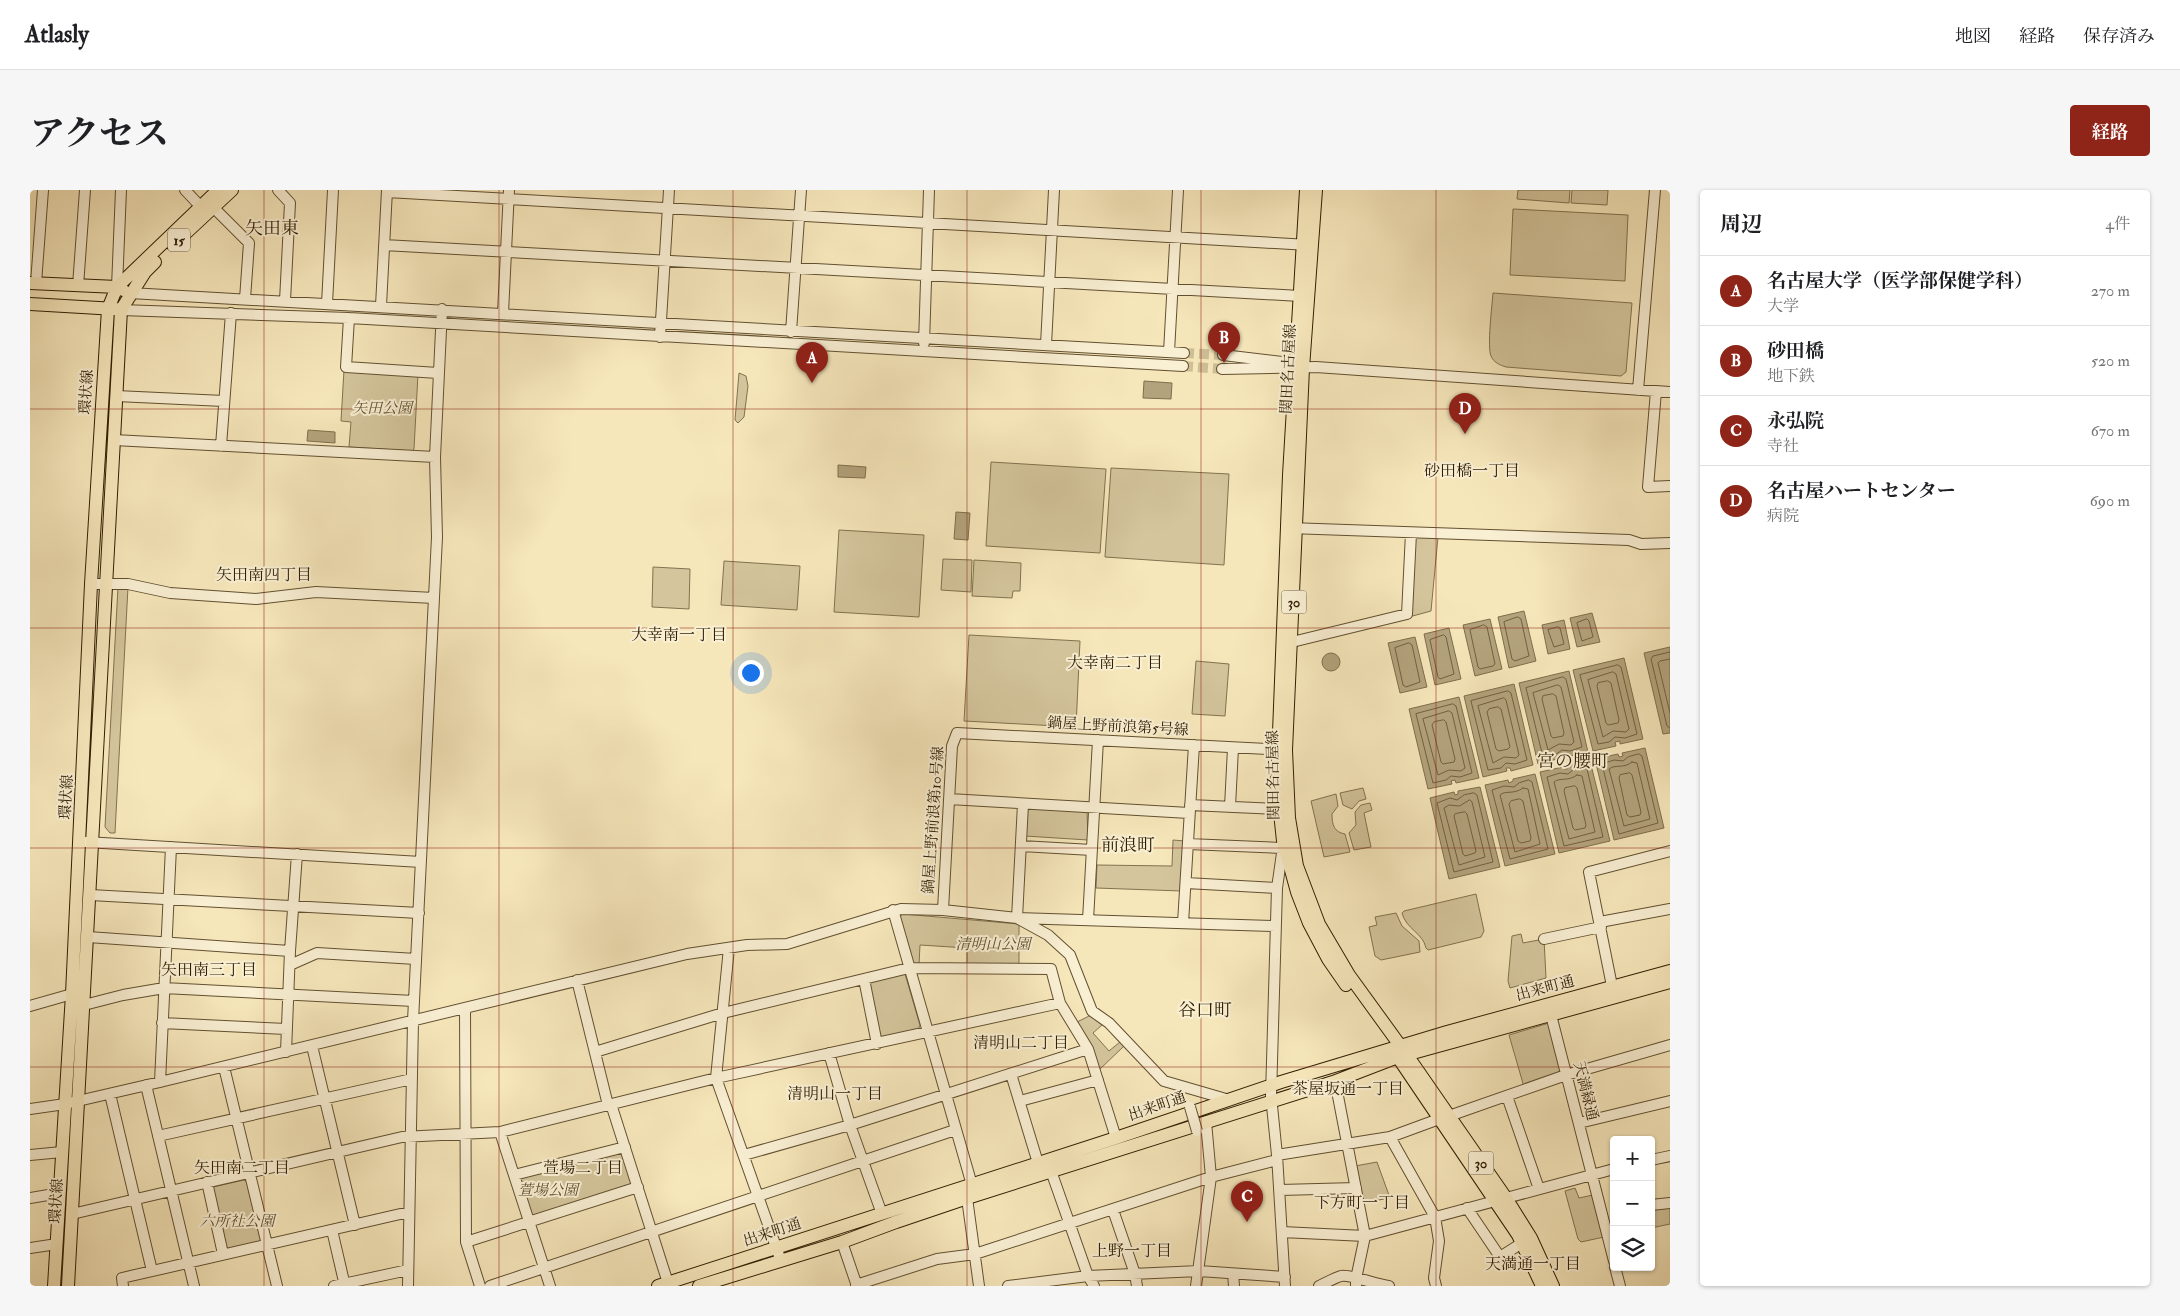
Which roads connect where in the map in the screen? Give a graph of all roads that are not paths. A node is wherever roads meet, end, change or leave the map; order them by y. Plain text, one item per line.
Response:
1 (43, 190) edge
2 (85, 190) edge
3 (122, 190) edge
4 (185, 190) edge
5 (218, 190) edge
6 (232, 190) edge
7 (278, 190) edge
8 (333, 190) edge
9 (669, 190) edge
10 (800, 190) edge
11 (929, 190) edge
12 (1054, 190) edge
13 (1178, 190) edge
14 (1306, 190) edge
15 (1316, 190) edge
16 (1655, 190) edge
17 (387, 191) edge
18 (509, 194) edge
19 (207, 207) junction
20 (668, 208) junction
21 (799, 215) junction
22 (928, 223) junction
23 (1052, 230) junction
24 (1176, 237) junction
25 (384, 245) junction
26 (1308, 245) junction
27 (506, 251) junction
28 (666, 260) junction
29 (796, 267) junction
30 (926, 275) junction
31 (1049, 282) junction
32 (33, 283) edge
33 (78, 286) junction
34 (117, 287) junction
35 (1173, 289) junction
36 (130, 293) junction
37 (1300, 296) junction
38 (245, 300) junction
39 (285, 301) junction
40 (30, 304) edge
41 (327, 304) junction
42 (381, 306) junction
43 (108, 309) junction
44 (121, 310) junction
45 (442, 310) junction
46 (230, 313) junction
47 (503, 313) junction
48 (349, 318) junction
49 (661, 323) junction
50 (441, 325) junction
51 (791, 332) junction
52 (660, 337) junction
53 (924, 338) junction
54 (1046, 345) junction
55 (924, 352) junction
56 (1168, 352) junction
57 (1184, 353) tunnel mouth
58 (1223, 355) tunnel mouth
59 (1183, 366) tunnel mouth
60 (1302, 366) junction
61 (1222, 369) tunnel mouth
62 (438, 373) junction
63 (1638, 390) junction
64 (1656, 392) junction
65 (1670, 392) edge
66 (116, 396) junction
67 (224, 402) junction
68 (114, 440) junction
69 (221, 446) junction
70 (435, 457) junction
71 (1670, 486) edge
72 (1292, 529) junction
73 (1411, 533) junction
74 (1670, 543) edge
75 (106, 583) junction
76 (91, 584) junction
77 (434, 598) junction
78 (1292, 642) junction
79 (956, 732) joint
80 (1098, 740) junction
81 (1194, 745) junction
82 (1234, 748) junction
83 (1282, 750) junction
84 (949, 799) junction
85 (1023, 804) junction
86 (1230, 806) junction
87 (1095, 808) junction
88 (1190, 809) junction
89 (1279, 809) junction
90 (86, 842) junction
91 (1286, 842) junction
92 (1188, 844) junction
93 (1021, 846) junction
94 (171, 847) junction
95 (1092, 850) junction
96 (297, 854) junction
97 (1669, 855) edge
98 (421, 862) junction
99 (1186, 883) junction
100 (1277, 888) junction
101 (90, 895) junction
102 (168, 899) junction
103 (293, 906) junction
104 (1670, 909) edge
105 (893, 910) junction
106 (942, 910) junction
107 (418, 913) junction
108 (1017, 918) junction
109 (1088, 920) junction
110 (1183, 924) junction
111 (1600, 925) junction
112 (1275, 926) junction
113 (88, 937) junction
114 (1544, 939) dead end
115 (166, 942) junction
116 (729, 948) junction
117 (290, 950) junction
118 (416, 959) junction
119 (290, 965) junction
120 (909, 968) junction
121 (1670, 971) edge
122 (864, 979) junction
123 (577, 980) junction
124 (1670, 982) edge
125 (1612, 986) junction
126 (164, 988) junction
127 (72, 994) junction
128 (288, 995) junction
129 (414, 1001) junction
130 (1060, 1003) junction
131 (84, 1005) junction
132 (30, 1006) edge
133 (465, 1009) junction
134 (723, 1013) junction
135 (1551, 1015) junction
136 (413, 1021) junction
137 (162, 1023) junction
138 (286, 1029) junction
139 (928, 1033) junction
140 (877, 1044) junction
141 (312, 1046) junction
142 (1670, 1046) edge
143 (1088, 1050) junction
144 (286, 1052) junction
145 (595, 1052) junction
146 (1399, 1052) junction
147 (830, 1053) junction
148 (224, 1066) junction
149 (1011, 1074) junction
150 (1566, 1075) junction
151 (716, 1078) junction
152 (412, 1079) junction
153 (1098, 1080) junction
154 (160, 1082) junction
155 (1333, 1082) junction
156 (1271, 1085) junction
157 (146, 1086) junction
158 (110, 1094) junction
159 (945, 1094) junction
160 (1508, 1096) junction
161 (324, 1099) junction
162 (1226, 1099) junction
163 (78, 1101) junction
164 (1020, 1101) junction
165 (1271, 1101) junction
166 (1670, 1101) edge
167 (65, 1104) junction
168 (610, 1105) junction
169 (1190, 1107) dead end
170 (30, 1109) edge
171 (1444, 1117) junction
172 (238, 1118) junction
173 (1206, 1122) junction
174 (1579, 1123) junction
175 (850, 1125) junction
176 (954, 1130) junction
177 (1197, 1131) dead end
178 (500, 1132) junction
179 (465, 1134) junction
180 (158, 1136) junction
181 (410, 1136) junction
182 (1390, 1137) junction
183 (1116, 1138) junction
184 (1346, 1144) junction
185 (625, 1147) junction
186 (62, 1152) junction
187 (338, 1152) junction
188 (30, 1155) edge
189 (744, 1155) junction
190 (1670, 1156) edge
191 (1277, 1158) junction
192 (1655, 1159) edge
193 (864, 1161) junction
194 (1038, 1162) junction
195 (1610, 1170) edge
196 (1051, 1171) junction
197 (250, 1173) junction
198 (1591, 1174) junction
199 (514, 1175) junction
200 (1211, 1177) junction
201 (207, 1182) junction
202 (972, 1184) junction
203 (638, 1187) junction
204 (1356, 1188) junction
205 (1539, 1189) junction
206 (1280, 1190) junction
207 (171, 1191) junction
208 (60, 1193) junction
209 (758, 1197) junction
210 (30, 1198) edge
211 (967, 1198) junction
212 (135, 1199) junction
213 (1500, 1199) junction
214 (1670, 1202) edge
215 (1655, 1204) edge
216 (1467, 1208) junction
217 (1113, 1210) junction
218 (409, 1212) junction
219 (72, 1214) junction
220 (882, 1214) junction
221 (1610, 1215) edge
222 (1435, 1216) junction
223 (1602, 1217) junction
224 (529, 1221) junction
225 (1070, 1224) junction
226 (355, 1225) junction
227 (332, 1230) junction
228 (653, 1232) junction
229 (1282, 1232) junction
230 (1365, 1236) junction
231 (466, 1242) junction
232 (842, 1242) junction
233 (1522, 1243) junction
234 (57, 1244) junction
235 (268, 1245) junction
236 (1610, 1246) edge
237 (777, 1247) junction
238 (30, 1248) edge
239 (223, 1254) junction
240 (974, 1254) junction
241 (781, 1261) junction
242 (188, 1262) junction
243 (544, 1267) junction
244 (408, 1270) junction
245 (152, 1271) junction
246 (1198, 1271) junction
247 (1616, 1271) edge
248 (1135, 1274) junction
249 (1233, 1274) junction
250 (1088, 1276) junction
251 (1356, 1282) edge
252 (1285, 1283) edge
253 (663, 1284) edge
254 (341, 1285) edge
255 (856, 1285) edge
256 (54, 1286) edge
257 (68, 1286) edge
258 (123, 1286) edge
259 (194, 1286) edge
260 (277, 1286) edge
261 (408, 1286) edge
262 (482, 1286) edge
263 (550, 1286) edge
264 (699, 1286) edge
265 (979, 1286) edge
266 (1008, 1286) edge
267 (1094, 1286) edge
268 (1137, 1286) edge
269 (1196, 1286) edge
270 (1234, 1286) edge
271 (1294, 1286) edge
272 (1319, 1286) edge
273 (1389, 1286) edge
274 (1436, 1286) edge
275 (1542, 1286) edge
276 (1553, 1286) edge
277 (1620, 1286) edge

1 - 32 street
2 - 33 street
3 - 34 street
4 - 19 street
5 - 19 main road, 15
6 - 19 main road, 15
7 - 39 street
8 - 41 street
9 - 20 street
10 - 21 street
11 - 22 street
12 - 23 street
13 - 24 street
14 - 26 main road, 関田名古屋線 / 30
15 - 26 main road, 関田名古屋線 / 30
16 - 63 street
17 - 18 street
17 - 25 street
18 - 20 street
18 - 27 street
19 - 34 main road, 15
19 - 36 main road, 15
19 - 38 street
20 - 21 street
20 - 28 street
21 - 22 street
21 - 29 street
22 - 23 street
22 - 30 street
23 - 24 street
23 - 31 street
24 - 26 street
24 - 35 street
25 - 27 street
25 - 42 street
26 - 37 main road, 関田名古屋線 / 30
26 - 60 main road, 関田名古屋線 / 30
27 - 28 street
27 - 47 street
28 - 29 street
28 - 49 street
29 - 30 street
29 - 51 street
30 - 31 street
30 - 53 street
31 - 35 street
31 - 54 street
32 - 33 main road
33 - 34 main road
34 - 36 main road
34 - 43 main road, 15
35 - 37 street
35 - 56 street
36 - 38 street
36 - 44 main road, 15
37 - 60 main road, 関田名古屋線 / 30
38 - 39 street
39 - 41 street
40 - 43 main road
41 - 42 street
42 - 45 street
43 - 44 main road
43 - 76 main road, 環状線
44 - 46 street
44 - 66 main road, 環状線
45 - 47 street
45 - 50 street
46 - 48 street
46 - 67 street
47 - 49 street
48 - 50 street
48 - 62 street
49 - 51 street
49 - 52 street
50 - 52 street
50 - 62 street
51 - 53 street
52 - 55 street
53 - 54 street
53 - 55 street
54 - 56 street
55 - 59 street
56 - 57 street
58 - 60 street
60 - 61 street
60 - 63 street
60 - 72 main road, 関田名古屋線 / 30
62 - 70 street
63 - 64 street
64 - 65 street
64 - 71 street
66 - 67 street
66 - 68 main road, 環状線
67 - 69 street
68 - 69 street
68 - 75 main road, 環状線
69 - 70 street
70 - 77 street
72 - 73 street
72 - 78 main road, 関田名古屋線 / 30
72 - 83 main road, 関田名古屋線 / 30
73 - 74 street
73 - 78 street
75 - 76 street
75 - 77 street
75 - 90 main road, 環状線
76 - 90 main road, 環状線
77 - 98 street
78 - 83 main road, 関田名古屋線 / 30
79 - 80 street, 鍋屋上野前浪第5号線
79 - 84 street, 鍋屋上野前浪第10号線
80 - 81 street, 鍋屋上野前浪第5号線
80 - 87 street
81 - 82 street, 鍋屋上野前浪第5号線
81 - 88 street
82 - 83 street, 鍋屋上野前浪第5号線
82 - 86 street
83 - 89 main road, 関田名古屋線 / 30
83 - 91 main road, 関田名古屋線 / 30
84 - 85 street
84 - 106 street, 鍋屋上野前浪第10号線
85 - 87 street
85 - 93 street
86 - 88 street
86 - 89 street
87 - 88 street
87 - 95 street
88 - 92 street
89 - 91 main road, 関田名古屋線 / 30
90 - 94 street
90 - 101 main road, 環状線
90 - 127 main road, 環状線
91 - 92 street
91 - 100 street
91 - 146 main road, 関田名古屋線 / 30
92 - 99 street
93 - 95 street
93 - 108 street
94 - 96 street
94 - 102 street
95 - 109 street
96 - 98 street
96 - 103 street
97 - 111 street
98 - 107 street
99 - 100 street
99 - 110 street
100 - 112 street
101 - 102 street
101 - 113 main road, 環状線
102 - 103 street
102 - 115 street
103 - 107 street
103 - 117 street
104 - 111 street
105 - 106 street
105 - 116 street
105 - 120 street
106 - 108 street
107 - 118 street
108 - 109 street
108 - 162 street
109 - 110 street
110 - 112 street
111 - 114 street
111 - 125 street
112 - 156 street
113 - 115 street
113 - 131 main road, 環状線
115 - 117 street
115 - 126 street
116 - 123 street
116 - 134 street
117 - 119 street
118 - 119 street
118 - 129 street
119 - 128 street
120 - 122 street
120 - 130 street
120 - 139 street
121 - 125 main road, 出来町通
122 - 134 street
122 - 140 street
123 - 133 street
123 - 145 street
124 - 135 main road, 出来町通
125 - 146 main road, 出来町通
126 - 128 street
126 - 131 street
126 - 137 street
127 - 132 street
127 - 167 main road, 環状線
128 - 129 street
128 - 138 street
129 - 136 street
130 - 139 street
130 - 143 street
131 - 163 main road, 環状線
133 - 136 street
133 - 179 street
134 - 145 street
134 - 151 street
135 - 146 main road, 出来町通
135 - 150 street, 天満緑通
136 - 141 street
136 - 152 street
137 - 138 street
137 - 154 street
138 - 144 street
139 - 140 street
139 - 159 street
140 - 147 street
141 - 144 street
141 - 161 street
142 - 150 street
143 - 149 street
143 - 153 street
144 - 148 street
145 - 168 street
146 - 155 main road, 出来町通
146 - 156 main road, 出来町通
146 - 171 main road, 関田名古屋線 / 30
147 - 151 street
147 - 175 street
148 - 154 street
148 - 172 street
149 - 159 street
149 - 164 street
150 - 160 street
150 - 174 street, 天満緑通
151 - 168 street
151 - 189 street
152 - 161 street
152 - 181 street
153 - 164 street
153 - 183 street
154 - 157 street
155 - 165 main road, 出来町通
155 - 184 street
156 - 162 main road, 出来町通
156 - 165 street
157 - 158 street
157 - 180 street
158 - 163 street
158 - 212 street
159 - 175 street
159 - 176 street
160 - 171 street
160 - 205 street
161 - 172 street
161 - 187 street
162 - 183 main road, 出来町通
163 - 167 street
163 - 219 main road, 環状線
164 - 194 street
165 - 173 main road, 出来町通
165 - 191 street
166 - 174 street
167 - 170 street
167 - 186 main road, 環状線
168 - 178 street
168 - 185 street
169 - 177 street, bridge
171 - 182 street
171 - 213 main road, 関田名古屋線 / 30
172 - 180 street
172 - 197 street
173 - 196 main road, 出来町通
173 - 200 street
174 - 198 street, 天満緑通
175 - 189 street
175 - 193 street
176 - 193 street
176 - 202 street
178 - 179 street
178 - 199 street
179 - 181 street
179 - 231 street
180 - 207 street
181 - 187 street
181 - 218 street
182 - 184 street
182 - 222 street
183 - 194 main road, 出来町通
184 - 191 street
184 - 204 street
185 - 199 street
185 - 203 street
186 - 188 street
186 - 208 main road, 環状線
187 - 197 street
187 - 226 street
189 - 209 street
190 - 192 street
191 - 200 street
191 - 206 street
193 - 209 street
193 - 220 street
194 - 202 main road, 出来町通
195 - 198 street
196 - 211 main road, 出来町通
196 - 225 street
197 - 201 street
197 - 235 street
198 - 205 street
198 - 223 street, 天満緑通
199 - 224 street
200 - 217 street
200 - 246 street
201 - 207 street
201 - 239 street
202 - 211 street
202 - 220 main road, 出来町通
203 - 224 street
203 - 228 street
204 - 206 street
204 - 230 street
205 - 213 street
206 - 229 street
207 - 212 street
207 - 242 street
208 - 210 street
208 - 234 main road, 環状線
209 - 228 street
209 - 237 street
211 - 232 main road, 出来町通
211 - 240 street
212 - 219 street
212 - 245 street
213 - 216 street
213 - 233 main road, 関田名古屋線 / 30
213 - 276 main road, 関田名古屋線 / 30
214 - 215 street
216 - 222 street
216 - 233 street
217 - 225 street
217 - 248 street
218 - 226 street
218 - 244 street
219 - 257 main road, 環状線
220 - 237 main road, 出来町通
221 - 223 street
222 - 230 street
222 - 274 street
223 - 236 street, 天満緑通
224 - 231 street
224 - 243 street
225 - 240 street
225 - 250 street
226 - 227 street
227 - 235 street
227 - 254 street
228 - 243 street
228 - 253 street
229 - 230 street
229 - 252 street
230 - 251 street
231 - 262 street
232 - 241 main road, 出来町通
232 - 255 street
233 - 275 main road, 関田名古屋線 / 30
234 - 238 street
234 - 256 main road, 環状線
235 - 239 street
235 - 260 street
237 - 241 street
237 - 253 main road, 出来町通
239 - 242 street
240 - 255 street
240 - 265 street
241 - 264 main road, 出来町通
242 - 245 street
242 - 259 street
243 - 262 street
243 - 263 street
244 - 254 street
244 - 261 street
245 - 258 street
246 - 248 street
246 - 249 street
246 - 269 street
247 - 277 street
248 - 250 street
248 - 268 street
249 - 252 street
249 - 270 street
250 - 266 street
250 - 267 street
251 - 272 street
251 - 273 street
252 - 271 street

